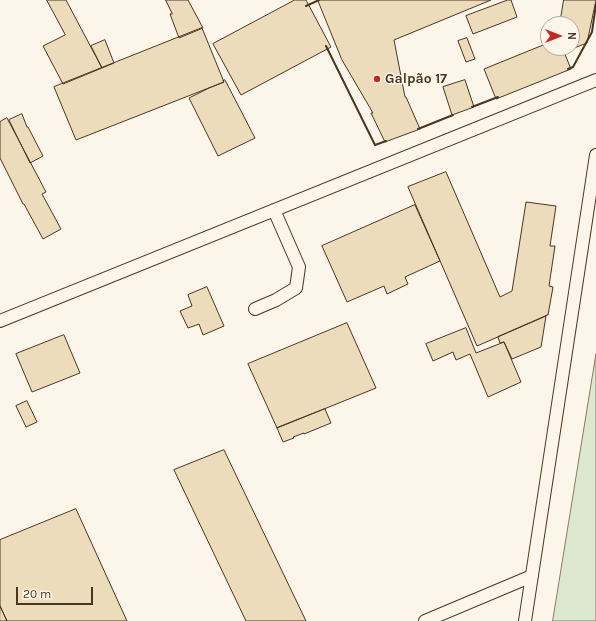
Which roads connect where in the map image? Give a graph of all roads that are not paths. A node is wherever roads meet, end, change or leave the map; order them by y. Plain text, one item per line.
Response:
1 (596, 80) edge
2 (596, 155) edge
3 (274, 210) junction
4 (255, 309) dead end
5 (0, 321) edge
6 (532, 576) junction
7 (425, 621) edge
8 (525, 621) edge

1 - 3 lane
2 - 6 lane
3 - 4 lane
3 - 5 lane
6 - 7 lane
6 - 8 lane

